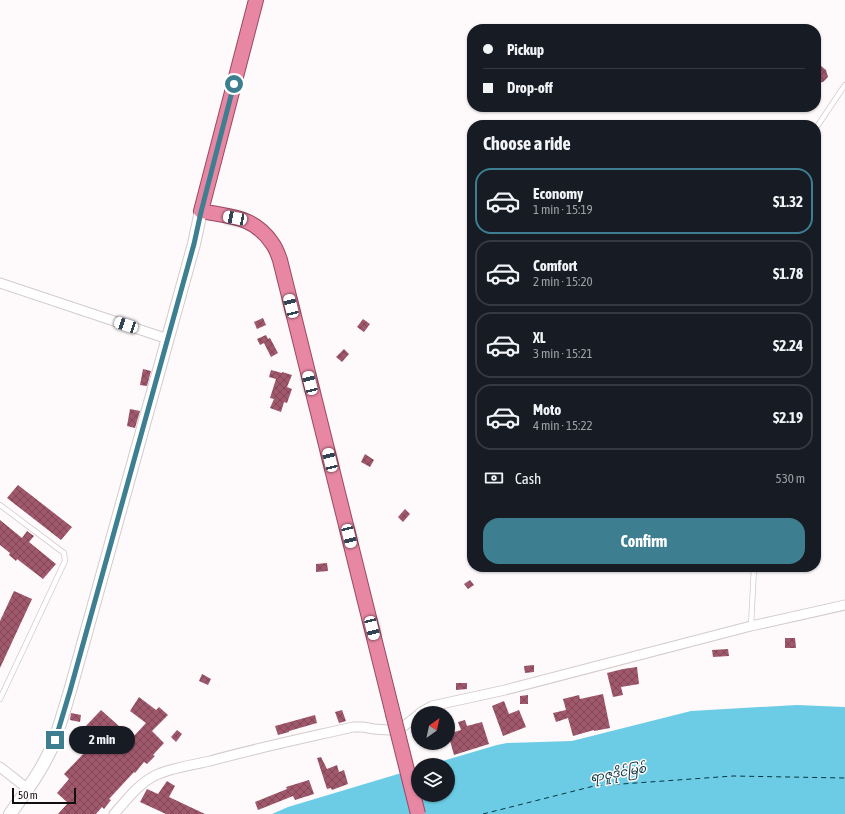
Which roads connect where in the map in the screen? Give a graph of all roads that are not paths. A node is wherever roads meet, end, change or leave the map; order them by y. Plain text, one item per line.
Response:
1 (256, 0) edge
2 (845, 85) edge
3 (821, 121) edge
4 (201, 212) junction
5 (0, 283) edge
6 (168, 339) junction
7 (0, 505) edge
8 (754, 572) edge
9 (845, 605) edge
10 (751, 626) junction
11 (0, 699) edge
12 (432, 706) edge
13 (411, 720) edge
14 (0, 767) edge
15 (28, 789) junction
16 (10, 814) edge
17 (114, 814) edge
18 (418, 814) edge

1 - 4 highway
2 - 3 lane
4 - 6 main road
4 - 18 highway, bridge
5 - 6 street
6 - 15 main road
7 - 11 lane
8 - 10 lane
9 - 10 street
10 - 12 street
13 - 17 street
14 - 15 street
15 - 16 main road

